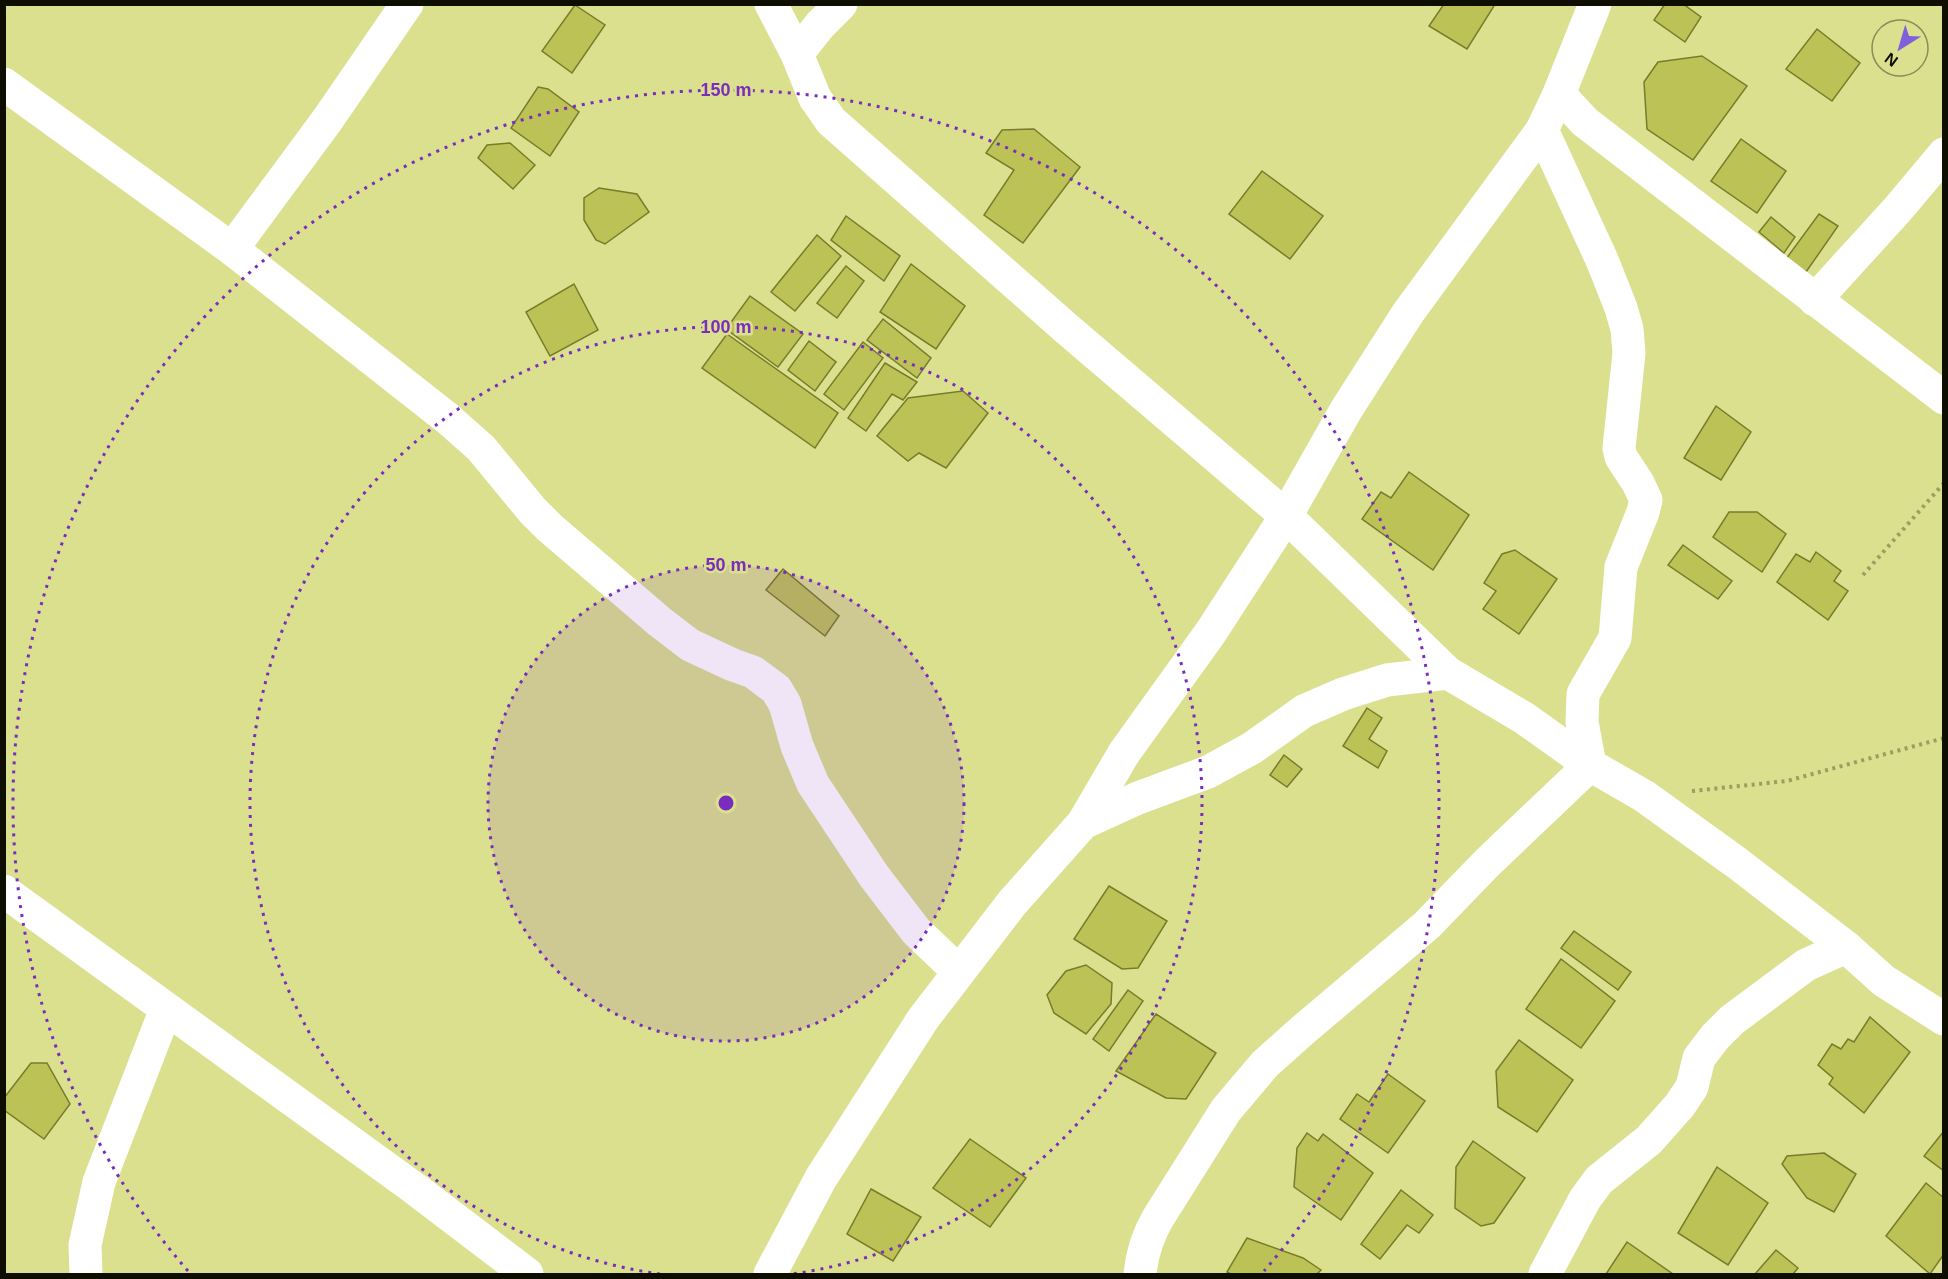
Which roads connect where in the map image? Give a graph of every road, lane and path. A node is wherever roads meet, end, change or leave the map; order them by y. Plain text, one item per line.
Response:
1 (406, 4) edge
2 (771, 4) edge
3 (841, 4) edge
4 (1595, 4) edge
5 (797, 54) junction
6 (4, 84) edge
7 (1559, 94) junction
8 (1542, 130) junction
9 (1944, 154) edge
10 (232, 249) junction
11 (1815, 300) junction
12 (1944, 398) edge
13 (1944, 483) edge
14 (1286, 516) junction
15 (1863, 574) dead end
16 (1448, 673) junction
17 (1944, 738) edge
18 (1590, 765) junction
19 (1644, 796) junction
20 (1083, 823) junction
21 (4, 891) edge
22 (1846, 947) junction
23 (958, 971) junction
24 (166, 1009) junction
25 (1944, 1019) edge
26 (86, 1275) edge
27 (527, 1275) edge
28 (770, 1275) edge
29 (1140, 1275) edge
30 (1545, 1275) edge

1 - 10 street
2 - 5 street
3 - 5 street
4 - 7 street
5 - 14 street
6 - 10 street
7 - 8 street
7 - 11 street
8 - 14 street
8 - 18 street
9 - 11 street
10 - 23 street
11 - 12 street
13 - 15 path
14 - 16 street
14 - 20 street
16 - 18 street
16 - 20 street
17 - 19 path
18 - 19 street
18 - 29 street
19 - 22 street
20 - 23 street
21 - 24 street
22 - 25 street
22 - 30 street
23 - 28 street
24 - 26 street
24 - 27 street

